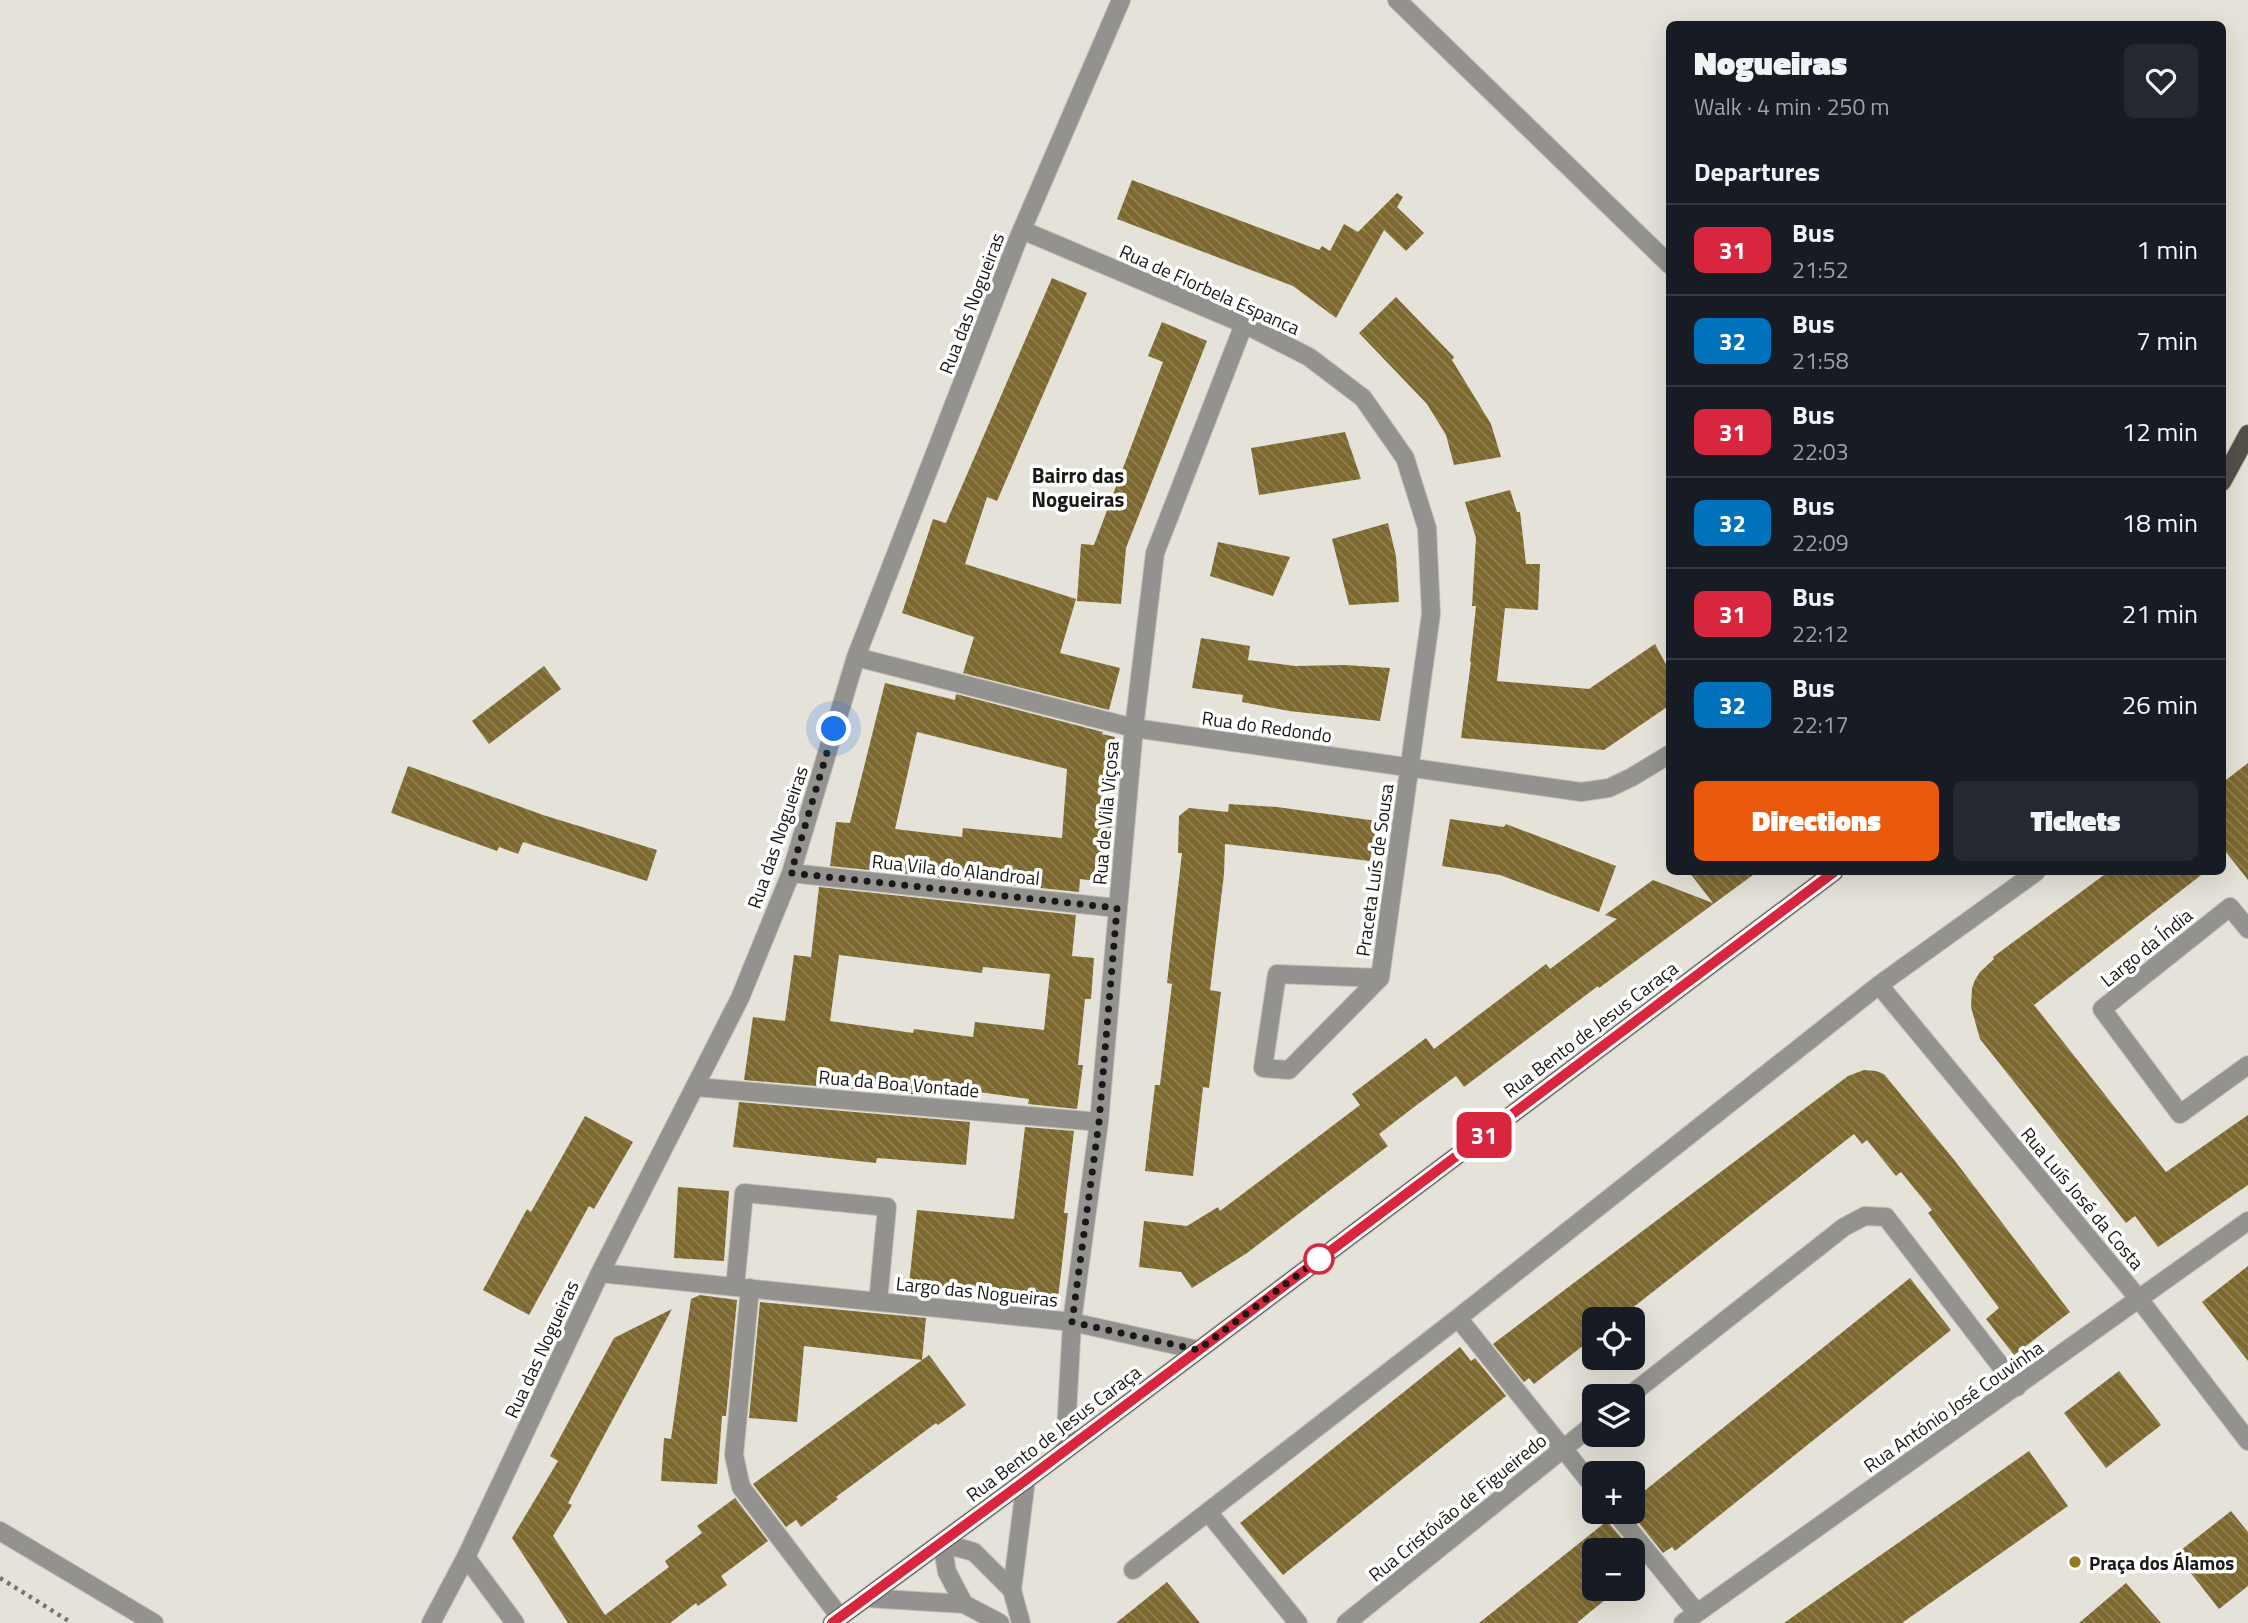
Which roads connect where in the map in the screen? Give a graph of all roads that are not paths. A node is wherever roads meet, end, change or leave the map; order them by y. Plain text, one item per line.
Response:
1 (1121, 0) edge
2 (1397, 0) edge
3 (1022, 230) junction
4 (1666, 261) edge
5 (1244, 324) junction
6 (2248, 435) edge
7 (2226, 475) edge
8 (856, 657) junction
9 (1135, 728) junction
10 (1666, 756) edge
11 (1409, 767) junction
12 (791, 873) junction
13 (1831, 875) edge
14 (2032, 875) edge
15 (1117, 908) junction
16 (2248, 929) edge
17 (1380, 978) junction
18 (1879, 985) junction
19 (2248, 1065) edge
20 (696, 1087) junction
21 (1099, 1122) junction
22 (2248, 1221) edge
23 (600, 1273) junction
24 (743, 1288) junction
25 (2139, 1298) junction
26 (878, 1302) junction
27 (1458, 1318) junction
28 (1072, 1322) junction
29 (1198, 1350) junction
30 (1644, 1384) edge
31 (2017, 1387) junction
32 (1582, 1434) edge
33 (2248, 1441) edge
34 (1563, 1449) junction
35 (1065, 1450) junction
36 (1582, 1472) edge
37 (1026, 1480) junction
38 (1208, 1512) junction
39 (1623, 1524) edge
40 (0, 1531) edge
41 (942, 1543) junction
42 (466, 1557) junction
43 (1133, 1570) dead end
44 (1012, 1590) junction
45 (867, 1598) junction
46 (964, 1604) junction
47 (1690, 1618) edge
48 (836, 1620) edge
49 (154, 1623) edge
50 (431, 1623) edge
51 (515, 1623) edge
52 (1000, 1623) edge
53 (1021, 1623) edge
54 (1298, 1623) edge
55 (1346, 1623) edge

1 - 3 street, Rua das Nogueiras
2 - 4 street
3 - 5 street, Rua de Florbela Espanca
3 - 8 street, Rua das Nogueiras
5 - 9 street, Rua de Vila Viçosa
5 - 11 street, Rua de Florbela Espanca
6 - 7 main road
8 - 9 street, Rua do Redondo
8 - 12 street, Rua das Nogueiras
9 - 11 street, Rua do Redondo
9 - 15 street, Rua de Vila Viçosa
10 - 11 street, Rua do Redondo
11 - 17 street, Praceta Luís de Sousa
12 - 15 street, Rua Vila do Alandroal
12 - 20 street, Rua das Nogueiras
13 - 29 main road, Rua Bento de Jesus Caraça
14 - 18 street
15 - 21 street, Rua de Vila Viçosa
16 - 19 street, Largo da Índia
17 - 17 street, Praceta Luís de Sousa
18 - 25 street, Rua Luís José da Costa
18 - 27 street
20 - 21 street, Rua da Boa Vontade
20 - 23 street, Rua das Nogueiras
21 - 28 street, Rua de Vila Viçosa
22 - 25 street, Rua António José Couvinha
23 - 24 street, Largo das Nogueiras
23 - 42 street, Rua das Nogueiras
24 - 26 street, Largo das Nogueiras
24 - 26 street, Largo das Nogueiras
24 - 48 street
25 - 31 street, Rua António José Couvinha
25 - 33 street, Rua Luís José da Costa
26 - 28 street, Largo das Nogueiras
27 - 34 street
27 - 38 street
28 - 29 street, Largo das Nogueiras
28 - 35 street, Rua de Vila Viçosa
29 - 35 main road, Rua Bento de Jesus Caraça
30 - 31 street
31 - 47 street, Rua António José Couvinha
32 - 34 street, Rua Cristóvão de Figueiredo
34 - 36 street
34 - 55 street, Rua Cristóvão de Figueiredo
35 - 37 main road, Rua Bento de Jesus Caraça
37 - 41 main road, Rua Bento de Jesus Caraça
37 - 44 street
38 - 43 street
38 - 54 street
39 - 47 street
40 - 49 street
41 - 44 street
41 - 45 main road, Rua Bento de Jesus Caraça
41 - 46 street
42 - 50 street, Rua das Nogueiras
42 - 51 street
44 - 53 street
45 - 46 street
45 - 48 main road, Rua Bento de Jesus Caraça
46 - 52 street

